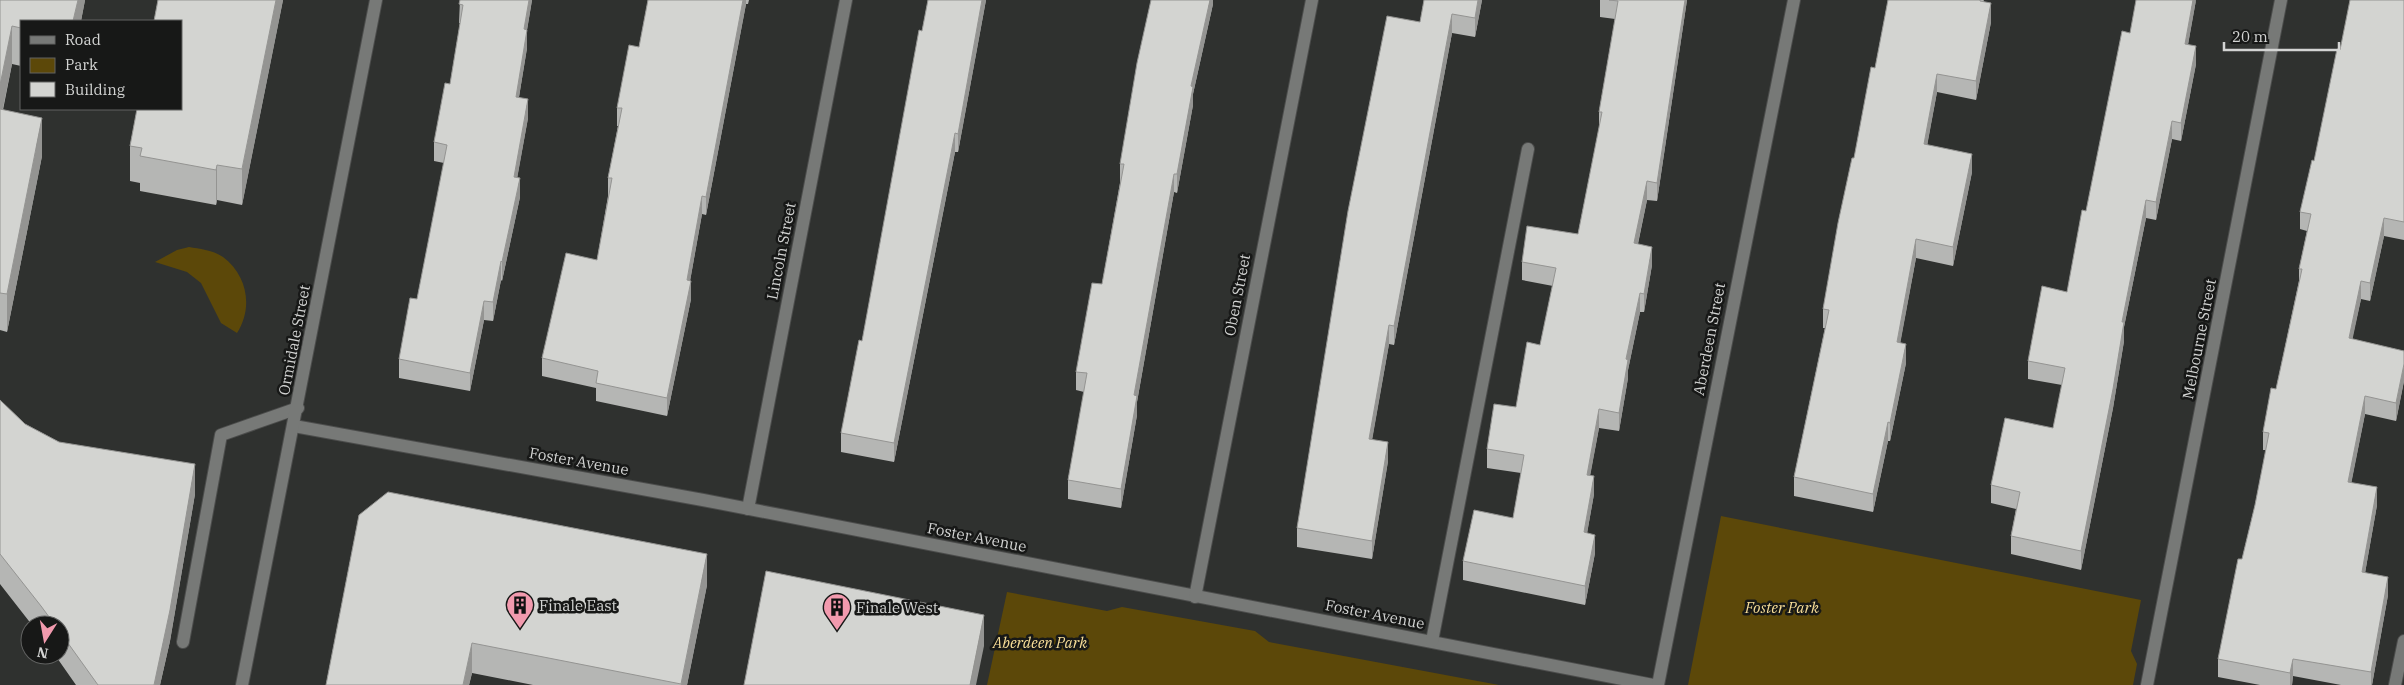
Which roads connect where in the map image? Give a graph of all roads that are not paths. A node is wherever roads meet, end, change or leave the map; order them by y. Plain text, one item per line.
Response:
1 (376, 0) edge
2 (846, 0) edge
3 (1312, 0) edge
4 (1794, 0) edge
5 (2281, 0) edge
6 (1528, 149) dead end
7 (298, 408) junction
8 (294, 426) junction
9 (748, 509) junction
10 (1195, 597) junction
11 (1432, 641) junction
12 (2404, 641) edge
13 (183, 642) dead end
14 (242, 685) edge
15 (1653, 685) edge
16 (1658, 685) edge
17 (2148, 685) edge
18 (2395, 685) edge

1 - 7 street, Ormidale Street
2 - 9 street, Lincoln Street
3 - 10 street, Oben Street
4 - 16 street, Aberdeen Street
5 - 17 street, Melbourne Street
6 - 11 street
7 - 8 street, Ormidale Street
7 - 13 street
8 - 9 street, Foster Avenue
8 - 14 street, Ormidale Street
9 - 10 street, Foster Avenue
10 - 11 street, Foster Avenue
11 - 15 street, Foster Avenue
12 - 18 street

